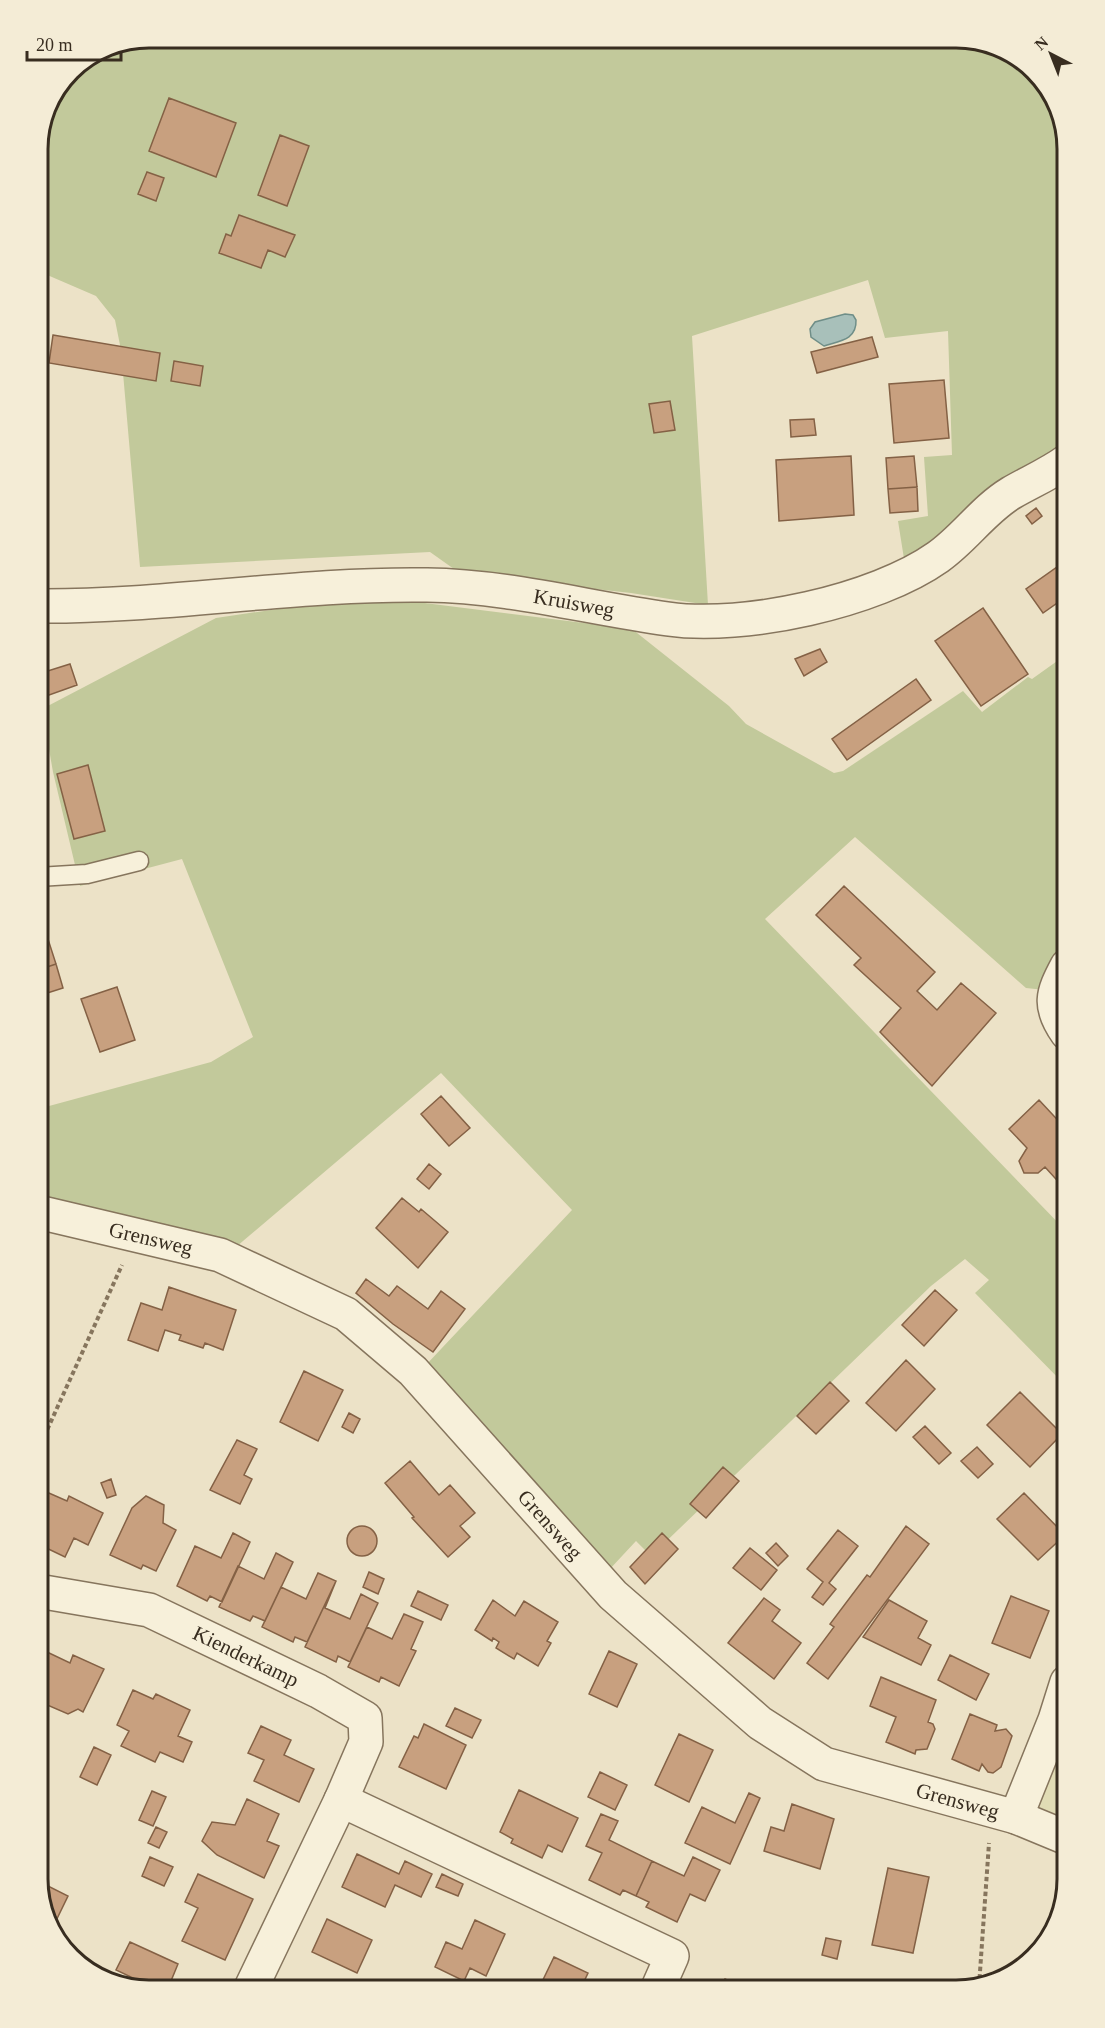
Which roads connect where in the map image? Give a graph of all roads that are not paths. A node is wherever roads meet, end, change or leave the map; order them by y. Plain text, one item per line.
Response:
1 (1057, 469) edge
2 (48, 605) edge
3 (139, 861) dead end
4 (48, 876) edge
5 (1057, 987) edge
6 (1057, 1018) edge
7 (48, 1214) edge
8 (48, 1593) edge
9 (1057, 1717) edge
10 (341, 1800) junction
11 (1016, 1817) junction
12 (1057, 1834) edge
13 (255, 1980) edge
14 (661, 1980) edge

1 - 2 street, Kruisweg
3 - 4 lane
5 - 6 street
7 - 11 street, Grensweg
8 - 10 street, Kienderkamp
9 - 11 street
10 - 13 street, Kienderkamp
10 - 14 street
11 - 12 street, Grensweg

